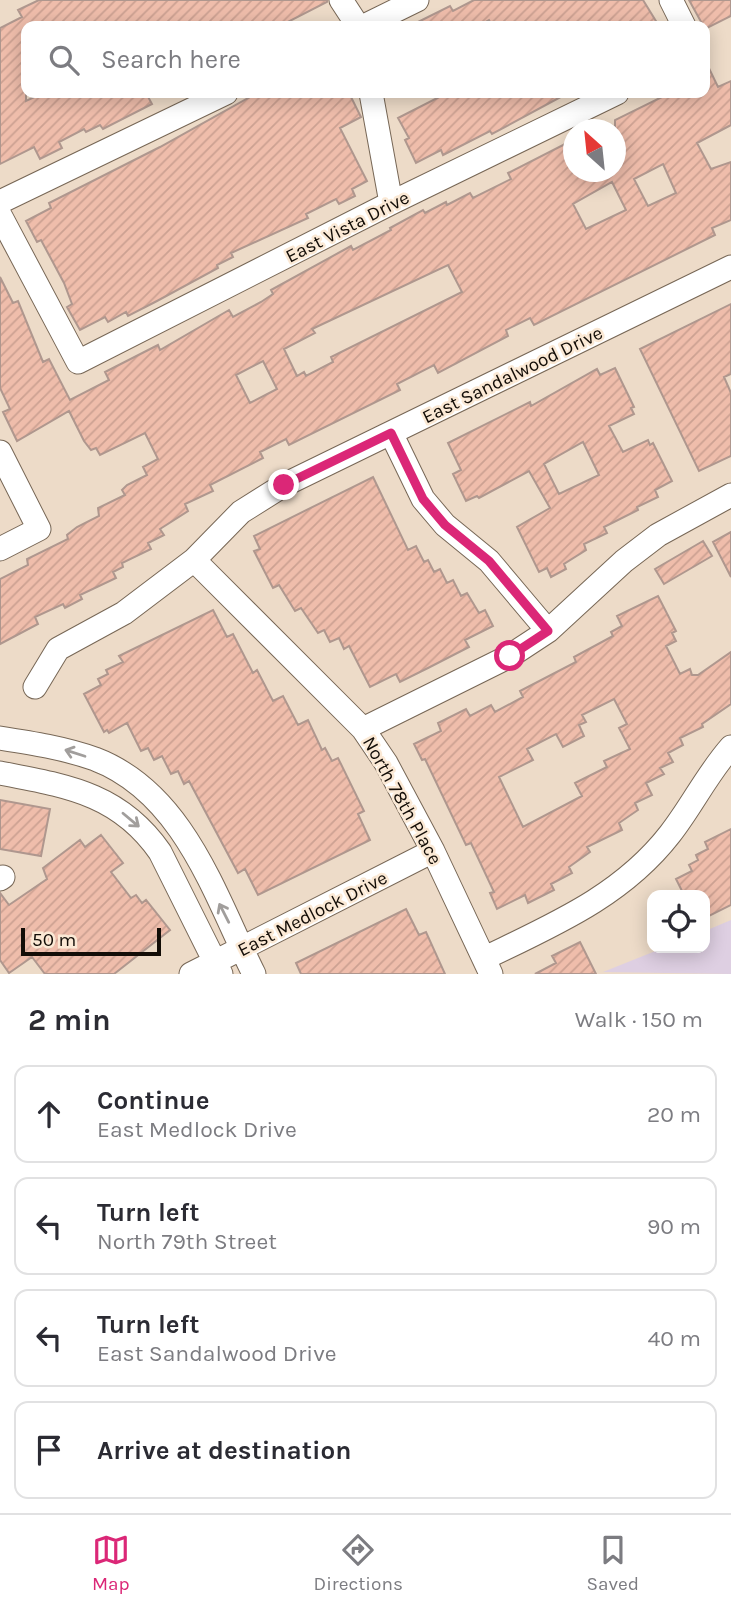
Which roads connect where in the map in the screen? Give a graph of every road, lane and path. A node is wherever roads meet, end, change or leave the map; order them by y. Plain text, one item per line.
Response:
1 (341, 0) edge
2 (418, 0) edge
3 (671, 0) edge
4 (355, 21) edge
5 (374, 21) edge
6 (682, 21) edge
7 (216, 98) edge
8 (372, 98) edge
9 (607, 98) edge
10 (0, 202) edge
11 (391, 203) junction
12 (0, 215) edge
13 (731, 267) edge
14 (391, 433) junction
15 (0, 452) edge
16 (731, 495) edge
17 (0, 549) edge
18 (194, 560) junction
19 (548, 631) junction
20 (35, 687) dead end
21 (363, 729) junction
22 (0, 738) edge
23 (731, 747) edge
24 (0, 773) edge
25 (433, 851) junction
26 (242, 949) junction
27 (488, 966) edge
28 (218, 968) edge
29 (191, 974) edge
30 (254, 974) edge

1 - 4 street
2 - 5 street
3 - 6 street
7 - 10 street
8 - 11 street
9 - 11 street, East Vista Drive
11 - 12 street, East Vista Drive
13 - 14 street, East Sandalwood Drive
14 - 18 street, East Sandalwood Drive
14 - 19 street
15 - 17 street
16 - 19 street
18 - 20 street, East Sandalwood Drive
18 - 21 street, North 78th Place
19 - 21 street
21 - 25 street, North 78th Place
26 -> 22 street
23 - 27 street
24 -> 28 street
25 - 26 street, East Medlock Drive
25 - 27 street, North 78th Place
26 - 28 street, East Medlock Drive
26 - 30 street
28 - 29 street, East Medlock Drive

